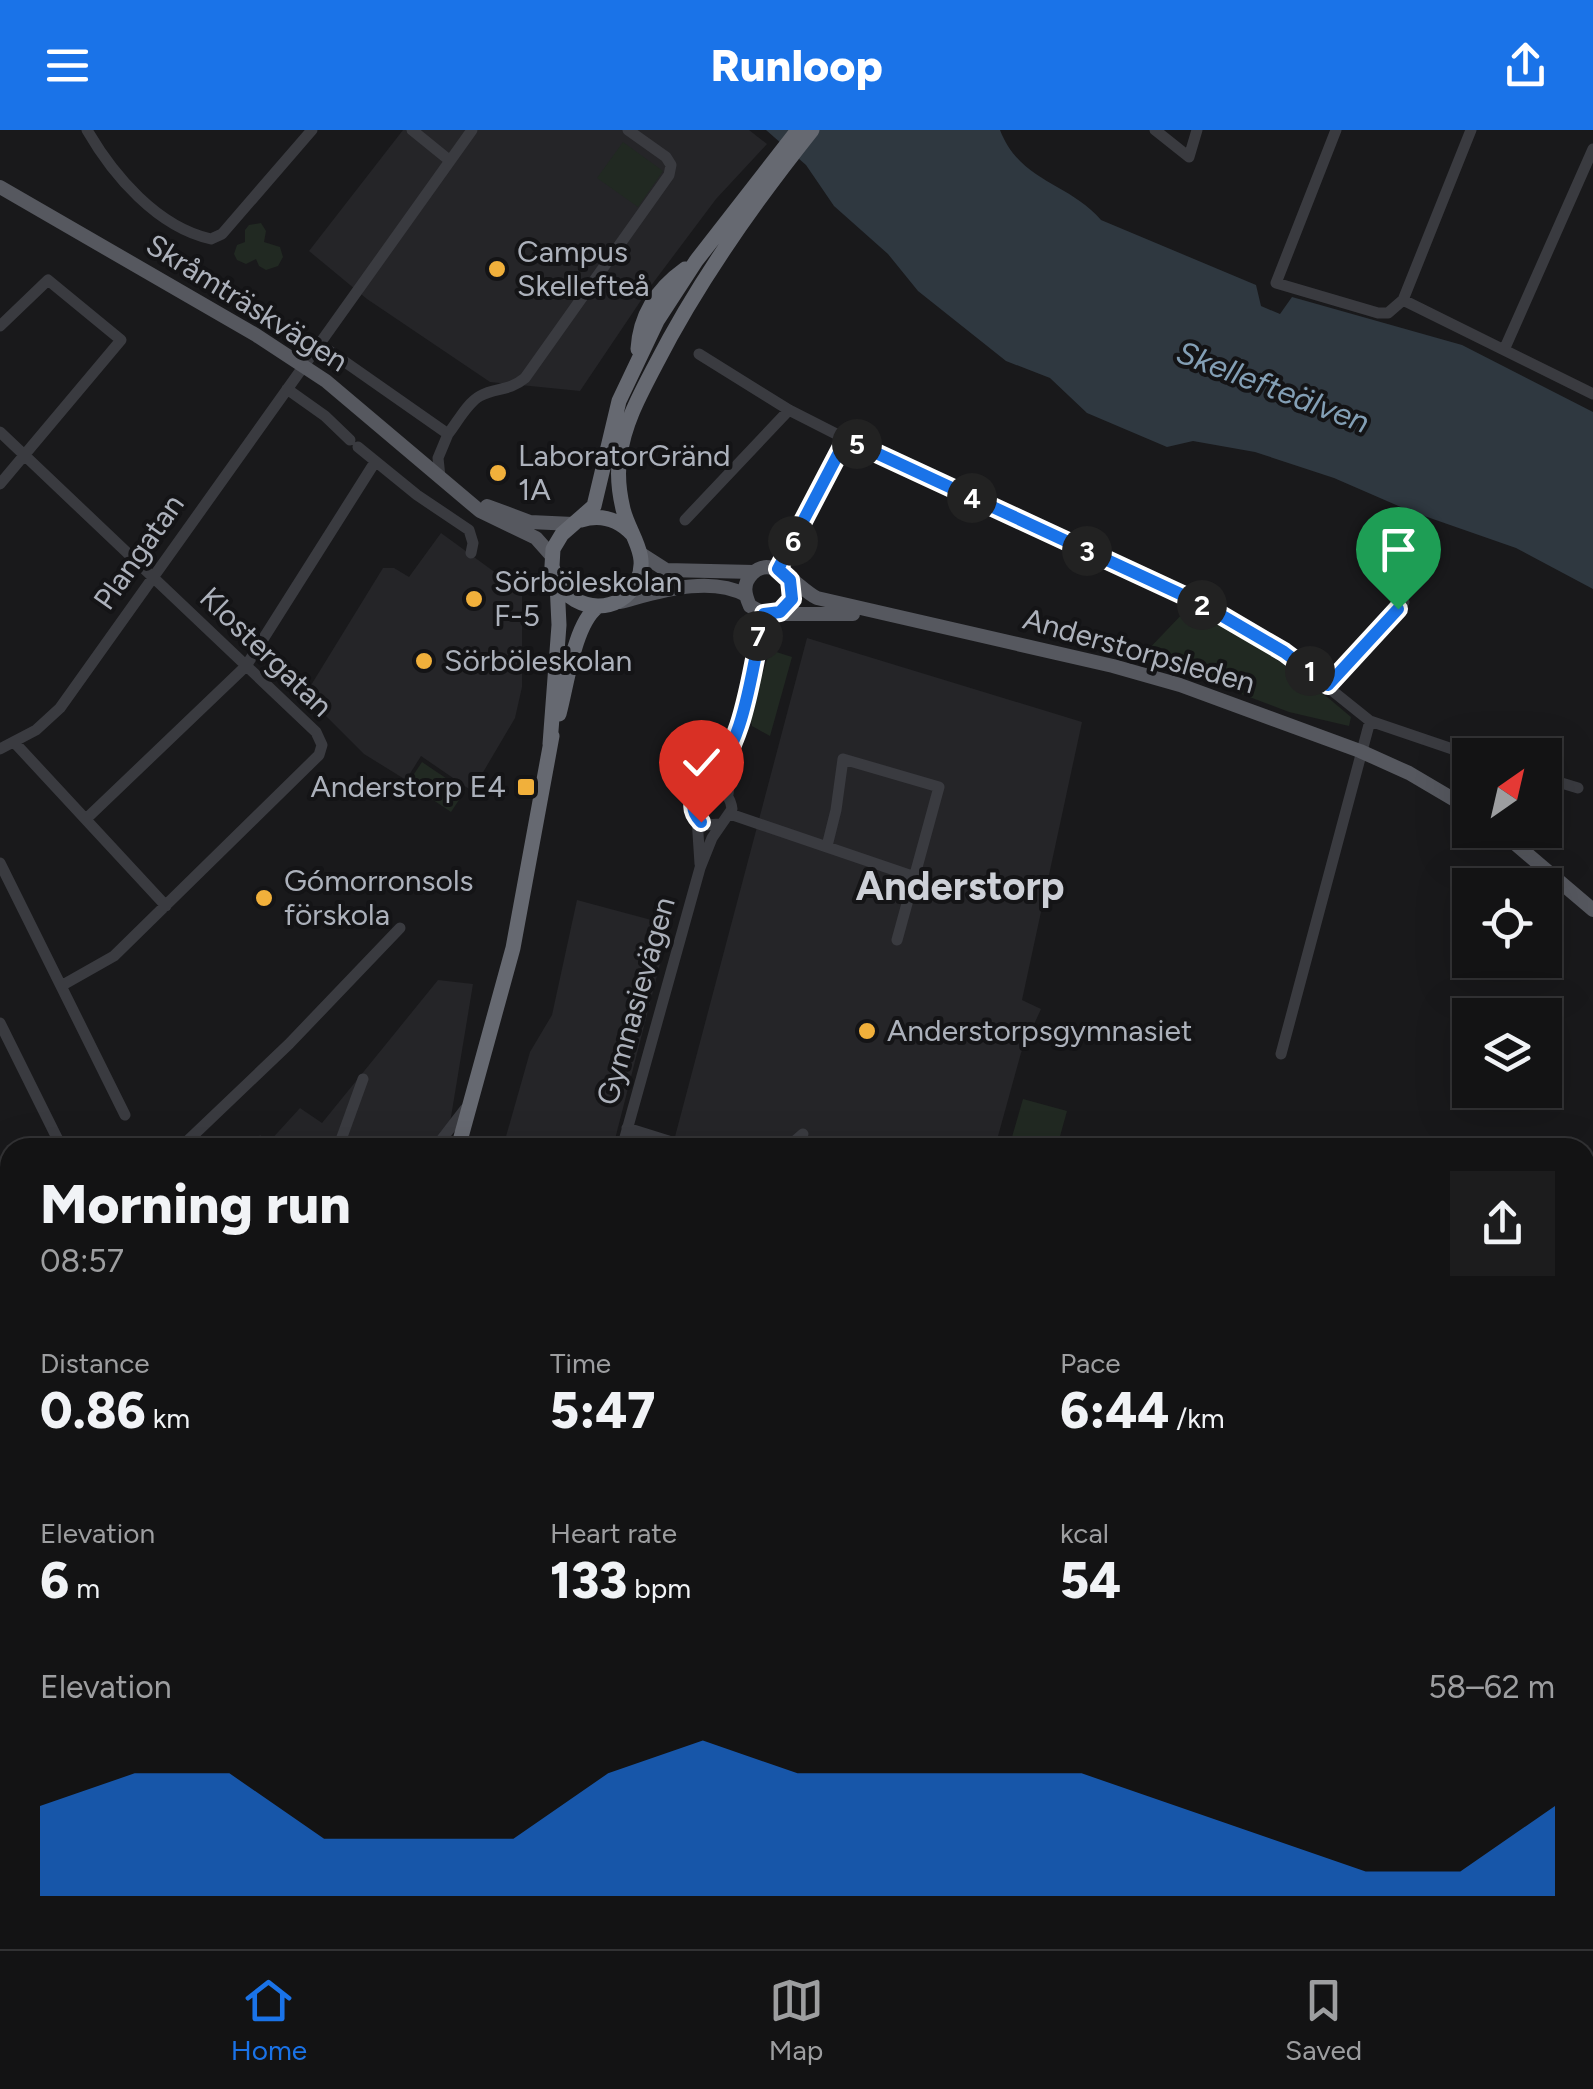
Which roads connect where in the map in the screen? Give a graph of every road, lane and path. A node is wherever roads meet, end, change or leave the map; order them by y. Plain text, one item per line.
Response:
1 (87, 130) edge
2 (312, 130) edge
3 (412, 130) edge
4 (472, 130) edge
5 (628, 130) edge
6 (798, 130) edge
7 (812, 130) edge
8 (1155, 130) edge
9 (1197, 130) edge
10 (1336, 130) edge
11 (1471, 130) edge
12 (1593, 149) edge
13 (449, 160) junction
14 (776, 168) junction
15 (0, 187) edge
16 (1403, 300) junction
17 (0, 326) edge
18 (318, 343) junction
19 (1504, 350) junction
20 (699, 354) dead end
21 (303, 366) junction
22 (287, 389) junction
23 (1593, 394) edge
24 (789, 410) junction
25 (0, 432) edge
26 (448, 434) junction
27 (846, 439) junction
28 (25, 456) junction
29 (375, 462) junction
30 (446, 481) junction
31 (0, 484) edge
32 (686, 520) dead end
33 (574, 523) junction
34 (640, 550) junction
35 (470, 553) dead end
36 (552, 556) junction
37 (754, 572) junction
38 (783, 572) junction
39 (152, 576) junction
40 (557, 583) junction
41 (746, 596) junction
42 (1404, 602) dead end
43 (606, 605) junction
44 (767, 614) junction
45 (893, 618) junction
46 (246, 666) junction
47 (1328, 685) junction
48 (1370, 721) junction
49 (735, 740) junction
50 (14, 742) junction
51 (550, 744) junction
52 (0, 749) edge
53 (1452, 749) edge
54 (1360, 751) junction
55 (1562, 783) edge
56 (705, 788) junction
57 (1578, 788) dead end
58 (728, 794) junction
59 (1452, 798) edge
60 (730, 814) junction
61 (86, 818) junction
62 (697, 818) junction
63 (720, 824) junction
64 (827, 846) junction
65 (1520, 848) edge
66 (0, 864) edge
67 (700, 868) junction
68 (915, 877) junction
69 (166, 906) junction
70 (1593, 910) edge
71 (400, 928) dead end
72 (897, 940) dead end
73 (61, 986) junction
74 (0, 1023) edge
75 (1281, 1054) dead end
76 (362, 1079) dead end
77 (471, 1102) junction
78 (125, 1115) dead end
79 (627, 1128) junction
80 (803, 1134) dead end
81 (57, 1138) edge
82 (190, 1138) edge
83 (341, 1138) edge
84 (443, 1138) edge
85 (461, 1138) edge
86 (624, 1138) edge
87 (658, 1138) edge
88 (798, 1138) edge

1 - 2 street
3 - 13 street
4 - 13 street, Plangatan
5 - 26 street
6 - 14 highway
7 - 14 highway
8 - 9 street
10 - 16 street
11 - 16 street
12 - 19 street
13 - 18 street, Plangatan
14 - 33 highway
14 - 34 highway
15 - 21 main road, Skråmträskvägen
16 - 19 street
17 - 28 street
18 - 21 street, Plangatan
18 - 26 street
19 - 23 street
20 - 24 street
21 - 22 street, Plangatan
21 - 30 main road, Skråmträskvägen
22 - 29 street
22 - 39 street, Plangatan
24 - 27 street
24 - 32 street
25 - 28 street, Klostergatan
26 - 30 street
27 - 38 street
27 - 47 street
28 - 31 street
28 - 39 street, Klostergatan
29 - 35 street
29 - 46 street
30 - 33 main road, Skråmträskvägen
30 - 36 main road, Skråmträskvägen
33 - 34 highway
33 - 36 highway
34 - 37 main road
34 - 43 highway
36 - 40 highway
37 - 38 main road
37 - 41 main road
38 - 44 main road
38 - 45 main road, Anderstorpsleden
39 - 46 street, Klostergatan
39 - 50 street, Plangatan
40 - 43 highway
40 - 51 highway
41 - 43 main road
41 - 44 main road
42 - 47 street
43 - 51 highway
44 - 45 main road, Anderstorpsleden
44 - 49 street
45 - 54 main road, Anderstorpsleden
46 - 61 street
46 - 69 street, Klostergatan
47 - 48 street
48 - 53 street
48 - 54 street
49 - 56 street
49 - 58 street
50 - 52 street, Plangatan
50 - 61 street
51 - 77 highway
54 - 59 main road, Anderstorpsleden
54 - 75 street
55 - 57 street
56 - 58 street
56 - 62 street
58 - 60 street
60 - 63 street
60 - 64 street
61 - 69 street
62 - 63 street
62 - 67 street, Gymnasievägen
63 - 67 street, Gymnasievägen
64 - 68 street
64 - 68 street
65 - 70 main road
66 - 73 street
67 - 79 street, Gymnasievägen
68 - 72 street
69 - 73 street, Klostergatan
71 - 82 street
73 - 78 street
74 - 81 street
76 - 83 street
77 - 84 street
77 - 85 highway
79 - 86 street, Gymnasievägen
79 - 87 street
80 - 88 street

